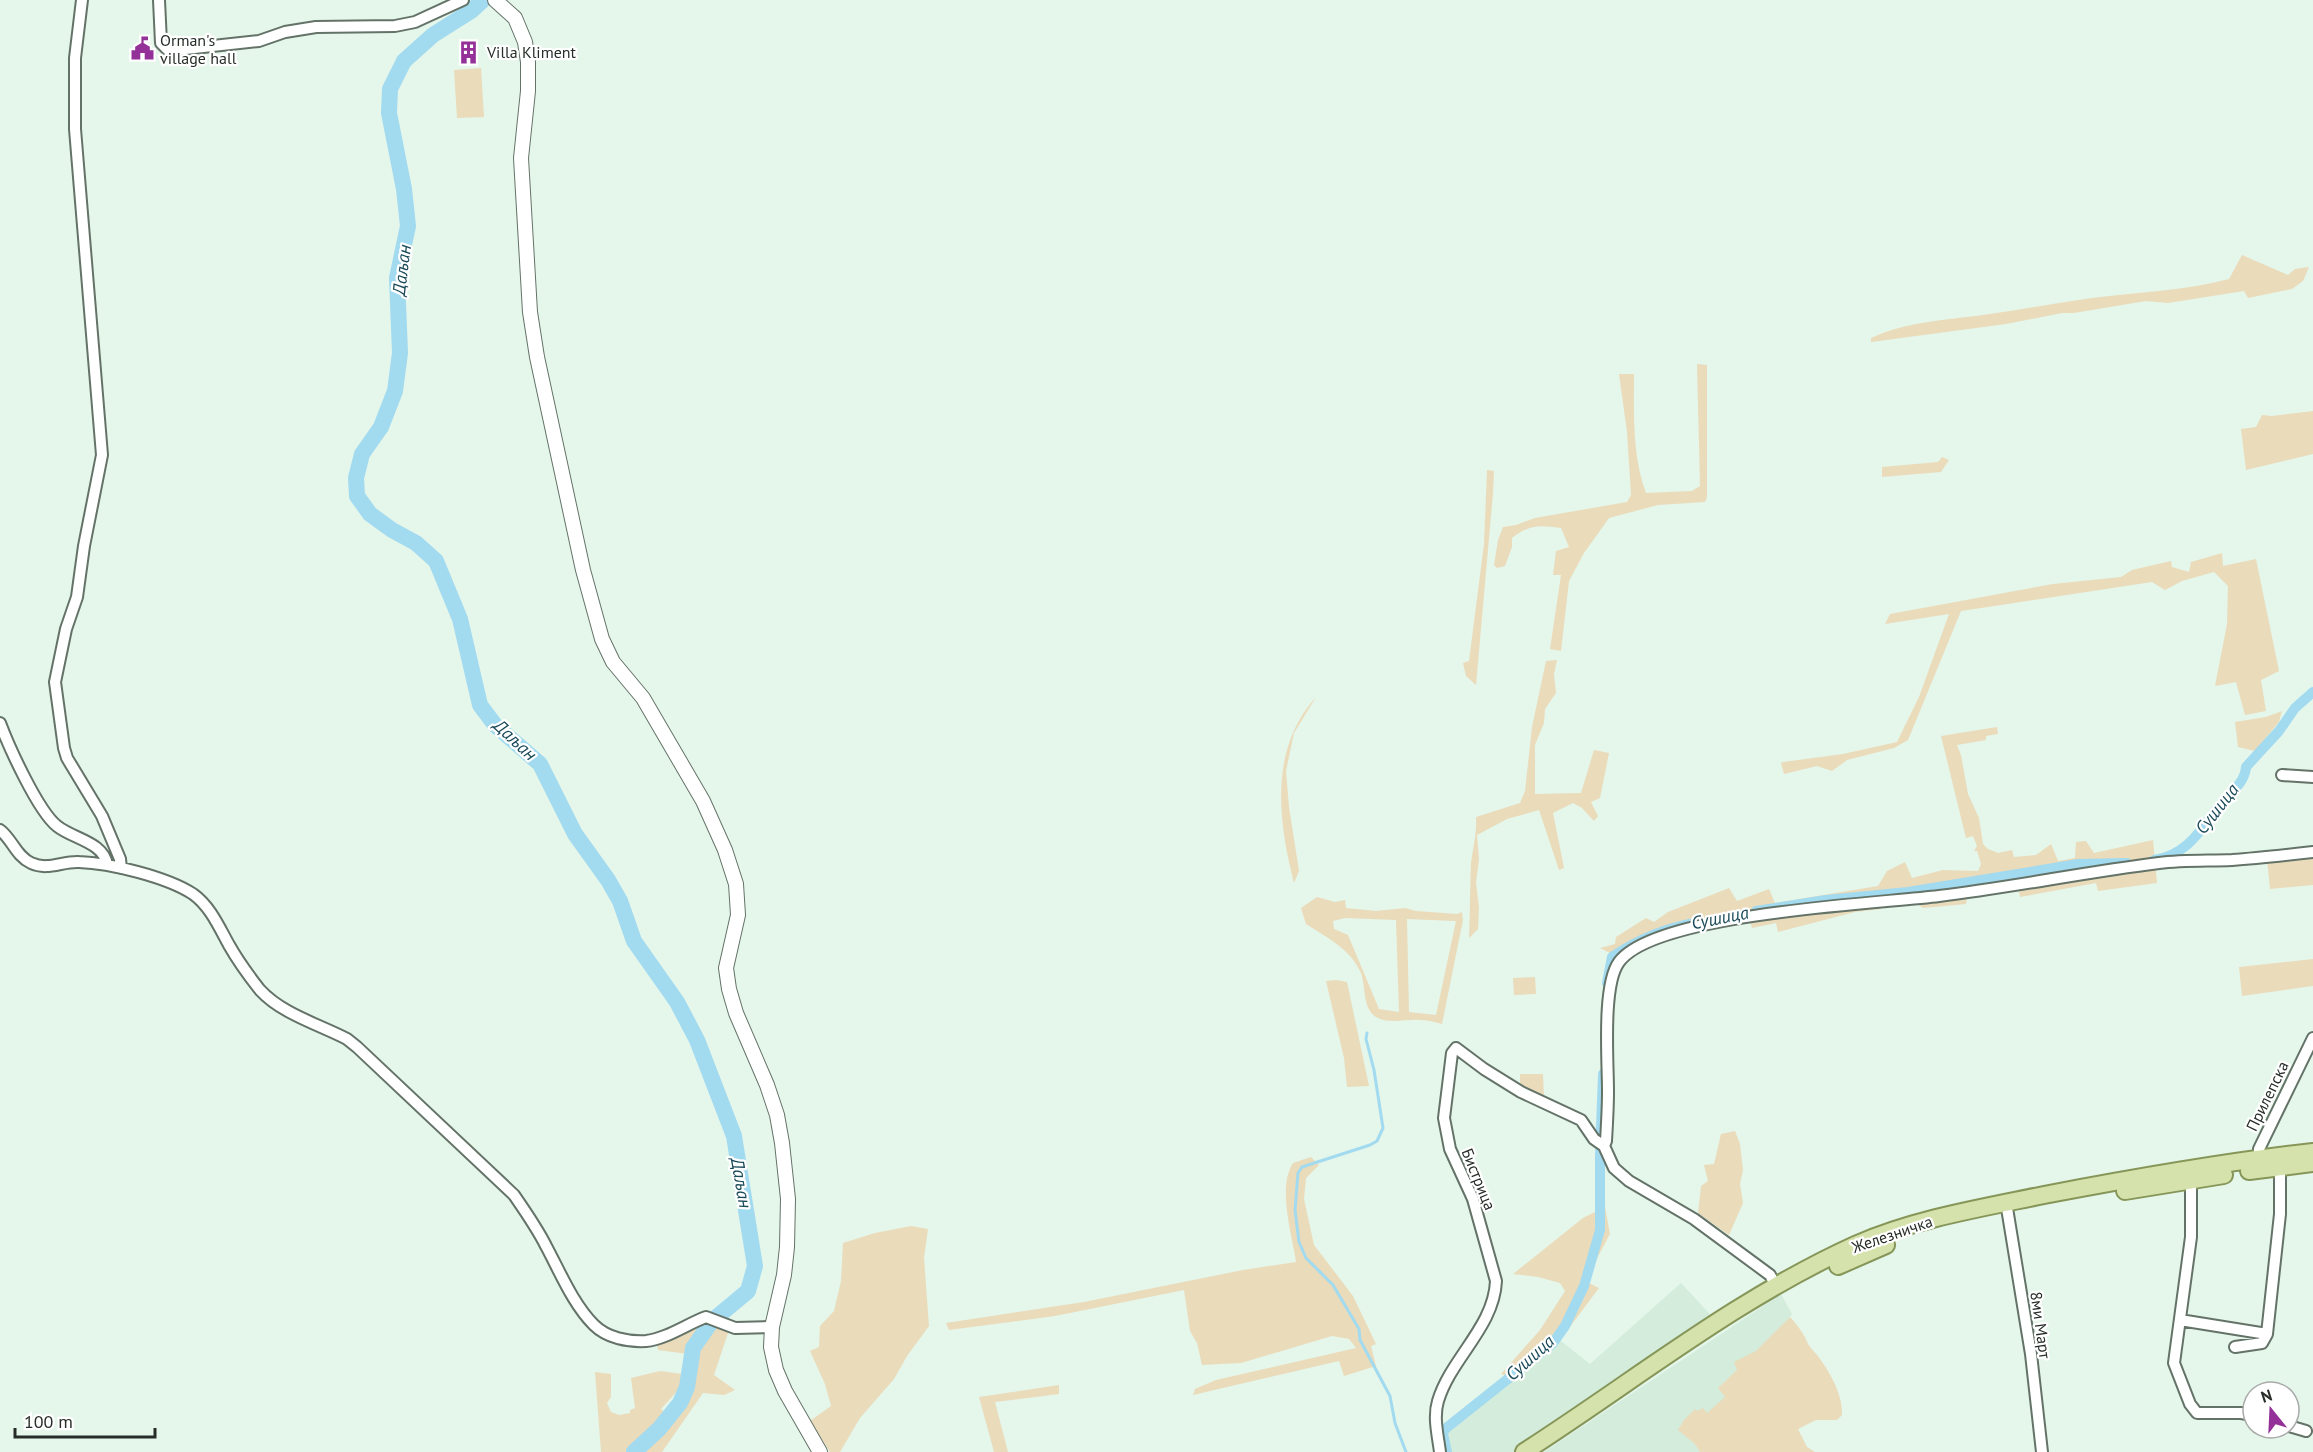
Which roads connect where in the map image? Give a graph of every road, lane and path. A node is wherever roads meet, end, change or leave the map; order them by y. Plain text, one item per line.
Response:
1 (81, 0) edge
2 (159, 0) edge
3 (463, 0) edge
4 (496, 1) edge
5 (0, 723) edge
6 (2283, 775) dead end
7 (2313, 777) edge
8 (0, 830) edge
9 (2313, 852) edge
10 (107, 865) junction
11 (121, 868) junction
12 (2313, 1038) edge
13 (1604, 1146) junction
14 (2313, 1152) edge
15 (2280, 1162) junction
16 (2313, 1163) edge
17 (2259, 1164) junction
18 (2191, 1180) junction
19 (2008, 1208) junction
20 (1779, 1290) junction
21 (2180, 1320) junction
22 (772, 1327) junction
23 (2267, 1334) junction
24 (2235, 1347) dead end
25 (2241, 1413) edge
26 (2301, 1430) edge
27 (2306, 1431) dead end
28 (820, 1452) edge
29 (1440, 1452) edge
30 (1524, 1452) edge
31 (1544, 1452) edge
32 (2042, 1452) edge

1 - 11 street
2 - 3 street
4 - 22 street
5 - 10 street
6 - 7 street
8 - 10 street
9 - 13 street
10 - 11 street
11 - 22 street
12 - 17 street, Прилепска
13 - 20 street
13 - 29 street, Бистрица
14 - 15 main road, Железничка
15 - 16 main road, Железничка
15 - 17 main road, Железничка
15 - 23 street
17 - 18 main road, Железничка
17 - 19 main road, Железничка
18 - 19 main road, Железничка
18 - 21 street
19 - 20 main road, Железничка
19 - 32 street, 8ми Март
20 - 30 main road, Железничка
20 - 31 main road, Железничка
21 - 23 street
21 - 25 street
22 - 28 street
23 - 24 street
26 - 27 street

